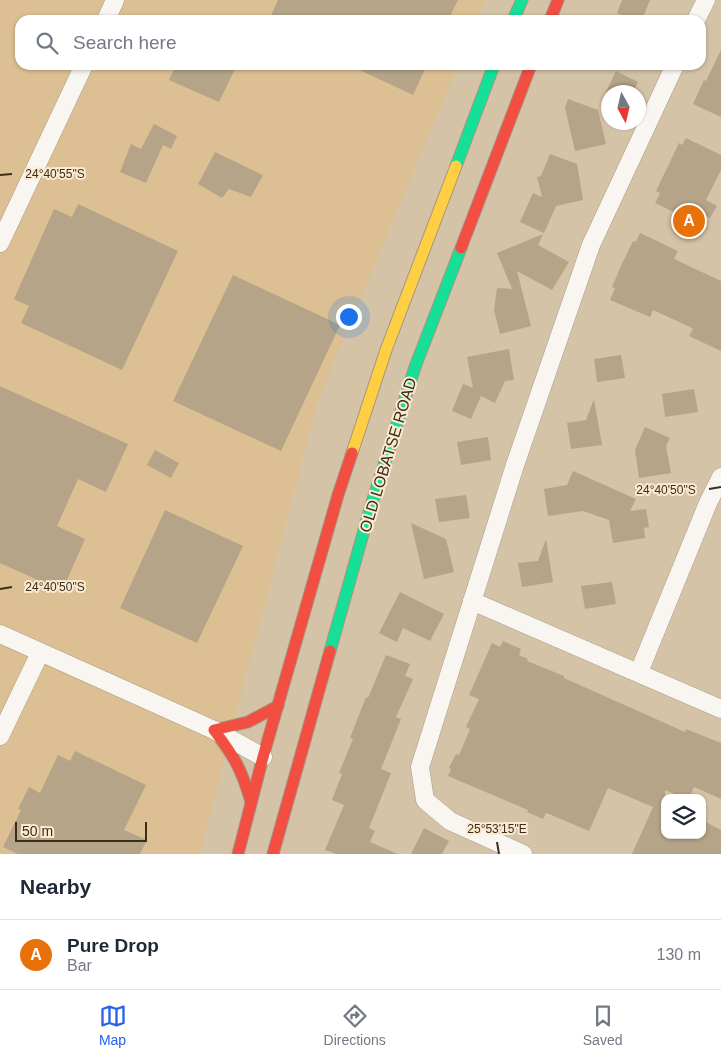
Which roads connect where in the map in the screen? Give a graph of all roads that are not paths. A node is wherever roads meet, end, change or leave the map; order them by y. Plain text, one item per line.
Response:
1 (115, 0) edge
2 (522, 0) edge
3 (558, 0) edge
4 (706, 0) edge
5 (108, 15) edge
6 (515, 15) edge
7 (552, 15) edge
8 (698, 15) edge
9 (82, 70) edge
10 (492, 70) edge
11 (529, 70) edge
12 (673, 70) edge
13 (0, 243) edge
14 (721, 477) edge
15 (715, 506) edge
16 (472, 602) junction
17 (0, 634) edge
18 (40, 653) junction
19 (639, 672) junction
20 (278, 706) junction
21 (721, 709) edge
22 (214, 730) junction
23 (0, 736) edge
24 (304, 744) junction
25 (275, 758) junction
26 (278, 798) dead end
27 (251, 802) junction
28 (284, 814) junction
29 (238, 854) edge
30 (273, 854) edge
31 (523, 854) edge

1 - 5 street
2 - 6 main road
3 - 7 main road
4 - 8 street
9 - 13 street
10 - 20 main road, OLD LOBATSE ROAD
11 - 24 main road, OLD LOBATSE ROAD
12 - 16 street
14 - 15 street
15 - 19 street
16 - 19 street
16 - 31 street
17 - 18 street
18 - 22 street
18 - 23 street
19 - 21 street
20 - 22 main road
20 - 25 main road, OLD LOBATSE ROAD
22 - 25 street
22 - 27 main road
24 - 25 main road
24 - 28 main road, OLD LOBATSE ROAD
25 - 27 main road, OLD LOBATSE ROAD
26 - 28 main road
27 - 29 main road, OLD LOBATSE ROAD
28 - 30 main road, OLD LOBATSE ROAD

